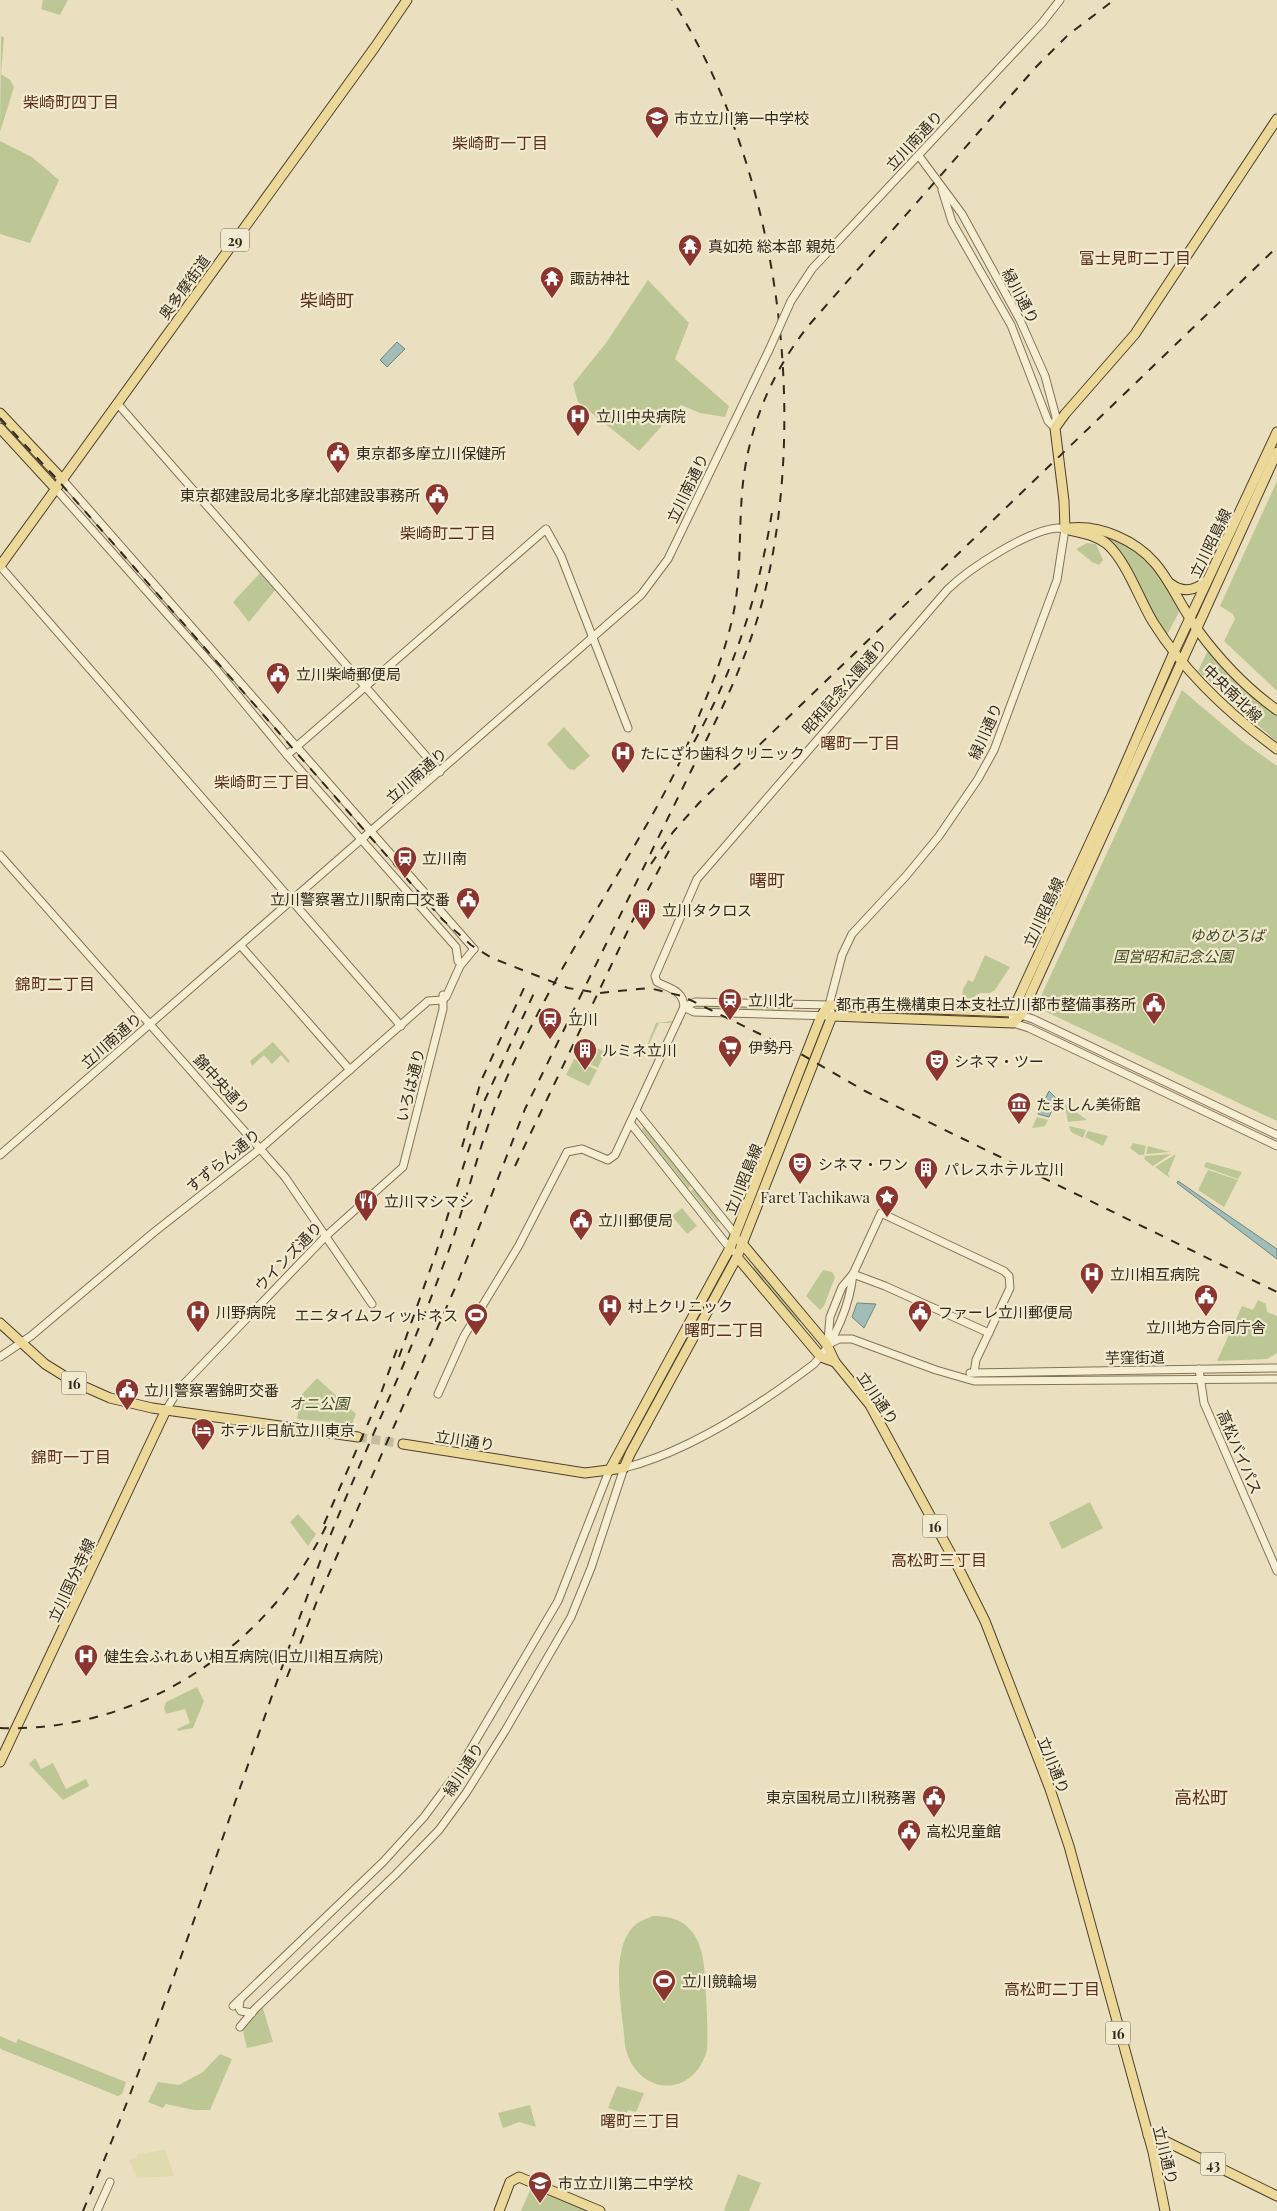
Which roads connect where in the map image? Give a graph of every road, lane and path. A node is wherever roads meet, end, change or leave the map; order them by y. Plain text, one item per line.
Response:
1 (407, 0) edge
2 (1060, 0) edge
3 (1277, 119) edge
4 (918, 156) junction
5 (940, 185) junction
6 (118, 403) junction
7 (0, 413) edge
8 (0, 428) edge
9 (1055, 428) junction
10 (1277, 432) edge
11 (1277, 452) edge
12 (62, 479) junction
13 (56, 488) junction
14 (1065, 528) junction
15 (0, 566) edge
16 (1207, 580) junction
17 (1171, 584) junction
18 (1190, 618) junction
19 (1196, 628) junction
20 (594, 637) junction
21 (1174, 652) junction
22 (1182, 663) junction
23 (365, 687) junction
24 (1277, 710) edge
25 (628, 728) dead end
26 (295, 748) junction
27 (1277, 749) edge
28 (287, 755) junction
29 (440, 772) junction
30 (372, 832) junction
31 (362, 840) junction
32 (0, 855) edge
33 (292, 901) junction
34 (240, 946) junction
35 (474, 949) junction
36 (458, 961) junction
37 (442, 1000) junction
38 (830, 1005) junction
39 (684, 1007) junction
40 (1016, 1014) junction
41 (821, 1016) junction
42 (832, 1016) junction
43 (151, 1023) junction
44 (1013, 1023) junction
45 (401, 1026) junction
46 (350, 1070) junction
47 (637, 1112) junction
48 (632, 1124) junction
49 (1277, 1135) edge
50 (1277, 1146) edge
51 (261, 1148) junction
52 (0, 1155) edge
53 (397, 1173) joint
54 (736, 1235) junction
55 (326, 1236) junction
56 (743, 1244) junction
57 (730, 1248) junction
58 (737, 1257) junction
59 (853, 1274) junction
60 (372, 1304) dead end
61 (0, 1323) edge
62 (988, 1333) junction
63 (20, 1344) junction
64 (827, 1345) junction
65 (0, 1356) edge
66 (821, 1357) junction
67 (835, 1362) junction
68 (1277, 1368) edge
69 (1199, 1369) junction
70 (974, 1377) junction
71 (1277, 1379) edge
72 (1200, 1380) junction
73 (438, 1394) dead end
74 (166, 1410) junction
75 (358, 1438) tunnel mouth
76 (403, 1444) tunnel mouth
77 (624, 1468) junction
78 (609, 1471) junction
79 (1277, 1571) edge
80 (0, 1762) edge
81 (240, 2000) junction
82 (233, 2006) dead end
83 (252, 2013) junction
84 (240, 2027) dead end
85 (1148, 2135) junction
86 (110, 2182) dead end
87 (1277, 2196) edge
88 (97, 2211) edge
89 (499, 2211) edge
90 (600, 2211) edge
91 (1165, 2211) edge

1 - 6 main road, 奥多摩街道 / 29
2 - 4 street, 立川南通り
3 - 9 main road
4 - 5 street, 緑川通り
4 - 20 street, 立川南通り, bridge
5 - 9 street, 緑川通り
5 - 9 street, 緑川通り
6 - 12 main road, 奥多摩街道 / 29
6 - 23 street
7 - 12 main road
8 - 13 main road
9 - 14 main road, 緑川通り
10 - 16 main road, 立川昭島線
11 - 19 main road, 立川昭島線
12 - 13 main road, 奥多摩街道 / 29
12 - 26 street
13 - 15 main road, 奥多摩街道 / 29
13 - 28 street
14 - 17 main road, 中央南北線
14 - 21 main road, 中央南北線
14 - 38 street, 緑川通り
14 - 39 street, 昭和記念公園通り
15 - 33 street
16 - 17 main road
16 - 18 main road, 立川昭島線
17 - 18 main road, 中央南北線
18 - 19 main road, 中央南北線
18 - 21 main road, 立川昭島線
19 - 22 main road, 立川昭島線
19 - 24 main road, 中央南北線
20 - 23 street
20 - 25 street
20 - 29 street, 立川南通り
21 - 22 main road, 中央南北線
21 - 40 main road, 立川昭島線
22 - 27 main road, 中央南北線
22 - 40 main road, 立川昭島線
23 - 26 street
23 - 29 street
26 - 28 street
26 - 30 street
28 - 31 street
29 - 30 street, 立川南通り
30 - 31 street, 立川南通り
30 - 35 street
31 - 33 street, 立川南通り
31 - 36 street
32 - 43 street, 錦中央通り
33 - 34 street, 立川南通り
33 - 45 street
34 - 43 street, 立川南通り
34 - 46 street
35 - 36 street
35 - 37 street
36 - 37 street
37 - 45 street, すずらん通り
37 - 53 street, いろは通り
38 - 39 street
38 - 40 main road
38 - 41 main road, 立川昭島線
38 - 42 street
39 - 41 street
39 - 47 street
40 - 44 main road, 立川昭島線
40 - 49 street
41 - 42 street
41 - 54 main road, 立川昭島線
42 - 44 main road
42 - 56 main road, 立川昭島線
43 - 51 street, 錦中央通り
43 - 52 street, 立川南通り
44 - 50 street
45 - 46 street, すずらん通り
46 - 51 street, すずらん通り
47 - 48 street
47 - 54 street
48 - 57 street
48 - 73 street
51 - 55 street, 錦中央通り
51 - 63 street, すずらん通り
53 - 55 street, ウインズ通り
54 - 56 main road, 16
54 - 57 main road, 立川昭島線
55 - 60 street, 錦中央通り
55 - 74 street, ウインズ通り
56 - 58 main road, 立川昭島線
56 - 64 main road, 16
57 - 58 street
57 - 78 main road, 立川昭島線
58 - 66 main road
58 - 77 main road, 立川昭島線
59 - 62 street
59 - 62 street
59 - 64 street
61 - 63 main road, 16
62 - 70 street
63 - 65 street, すずらん通り
63 - 74 main road, 16
64 - 66 street
64 - 67 main road, 16
64 - 70 street
66 - 67 main road
66 - 77 street, 立川通り
67 - 85 main road, 立川通り / 16
68 - 69 street, 芋窪街道
69 - 70 street, 芋窪街道
69 - 72 street, 高松バイパス
70 - 72 street, 芋窪街道
71 - 72 street, 芋窪街道
72 - 79 street, 高松バイパス
74 - 75 main road, 16
74 - 80 main road, 立川国分寺線
76 - 78 main road, 立川通り
77 - 78 main road, 立川通り
77 - 83 street, 緑川通り
78 - 81 street, 緑川通り
81 - 82 street, 緑川通り
81 - 83 street
83 - 84 street, 緑川通り
85 - 87 main road, 43
85 - 91 main road, 立川通り / 16
86 - 88 street
89 - 90 main road

